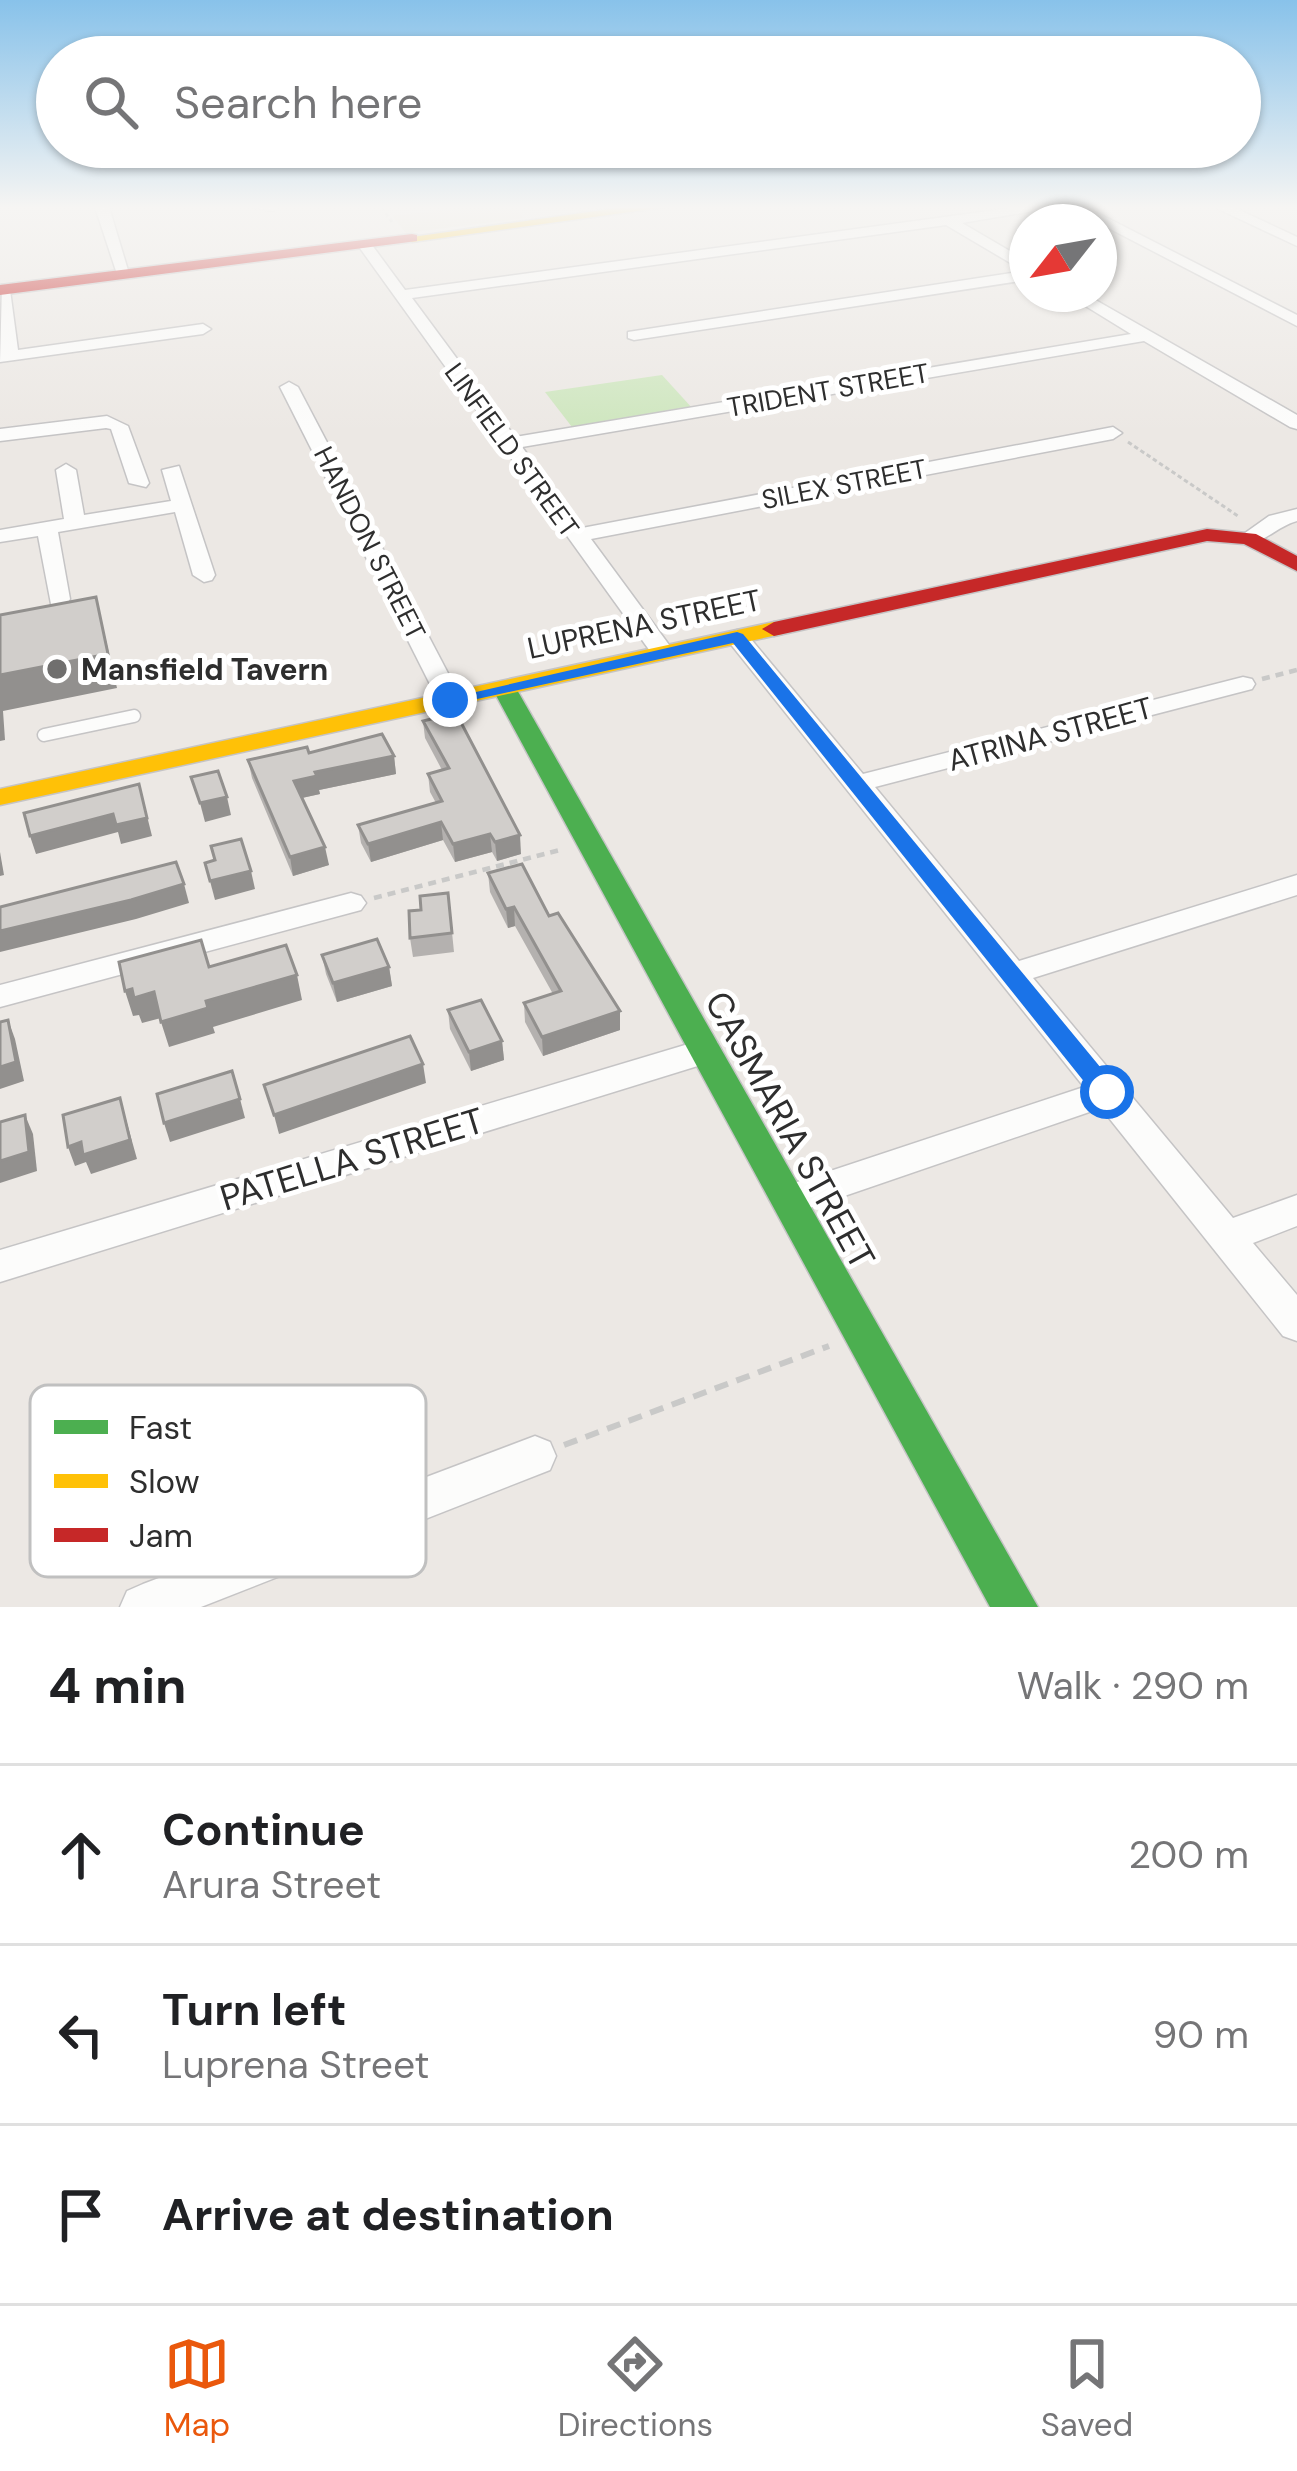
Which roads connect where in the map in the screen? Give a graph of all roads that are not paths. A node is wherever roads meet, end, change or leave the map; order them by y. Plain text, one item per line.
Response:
1 (63, 282) edge
2 (392, 282) edge
3 (498, 282) edge
4 (964, 282) edge
5 (1221, 282) edge
6 (1, 290) edge
7 (402, 295) junction
8 (1106, 312) edge
9 (1297, 321) edge
10 (202, 328) dead end
11 (634, 334) dead end
12 (1148, 336) junction
13 (5, 357) edge
14 (290, 387) dead end
15 (1297, 423) edge
16 (1113, 433) road end
17 (0, 435) edge
18 (509, 444) junction
19 (66, 470) dead end
20 (182, 505) junction
21 (1297, 515) edge
22 (75, 523) junction
23 (47, 528) junction
24 (1250, 530) junction
25 (0, 536) edge
26 (574, 536) junction
27 (1297, 565) edge
28 (204, 575) dead end
29 (59, 599) edge
30 (737, 637) junction
31 (663, 653) junction
32 (1243, 684) road end
33 (504, 688) junction
34 (450, 700) junction
35 (134, 716) dead end
36 (44, 735) dead end
37 (856, 784) junction
38 (0, 797) edge
39 (1297, 886) edge
40 (351, 903) road end
41 (1011, 974) junction
42 (0, 996) edge
43 (705, 1051) junction
44 (1107, 1092) junction
45 (789, 1200) junction
46 (1297, 1210) edge
47 (1226, 1238) junction
48 (0, 1267) edge
49 (1297, 1324) edge
50 (535, 1456) road end
51 (426, 1498) edge
52 (221, 1577) edge
53 (143, 1607) edge
54 (1015, 1607) edge

1 - 6 street
2 - 7 street, LINFIELD STREET
3 - 7 street
4 - 11 street
5 - 9 street
6 - 13 street
7 - 18 street, LINFIELD STREET
8 - 12 street
10 - 13 street
12 - 15 street
12 - 18 street, TRIDENT STREET
14 - 34 street, HANDON STREET
16 - 26 street, SILEX STREET
17 - 20 street
18 - 26 street, LINFIELD STREET
19 - 22 street
20 - 22 street
20 - 28 street
21 - 24 street, LUPRENA STREET
22 - 23 street
23 - 25 street
23 - 29 street
24 - 27 street
24 - 30 street, LUPRENA STREET
26 - 31 street, LINFIELD STREET
30 - 31 street, LUPRENA STREET
30 - 37 street
31 - 33 street, LUPRENA STREET
32 - 37 street, ATRINA STREET
33 - 34 street, LUPRENA STREET
33 - 43 street, CASMARIA STREET
34 - 38 street, LUPRENA STREET
35 - 36 lane
37 - 41 street
39 - 41 street
40 - 42 street
41 - 44 street
43 - 45 street, CASMARIA STREET
43 - 48 street, PATELLA STREET
44 - 45 street
44 - 47 street
45 - 54 street, CASMARIA STREET
46 - 47 street
47 - 49 street
50 - 51 street
52 - 53 street

